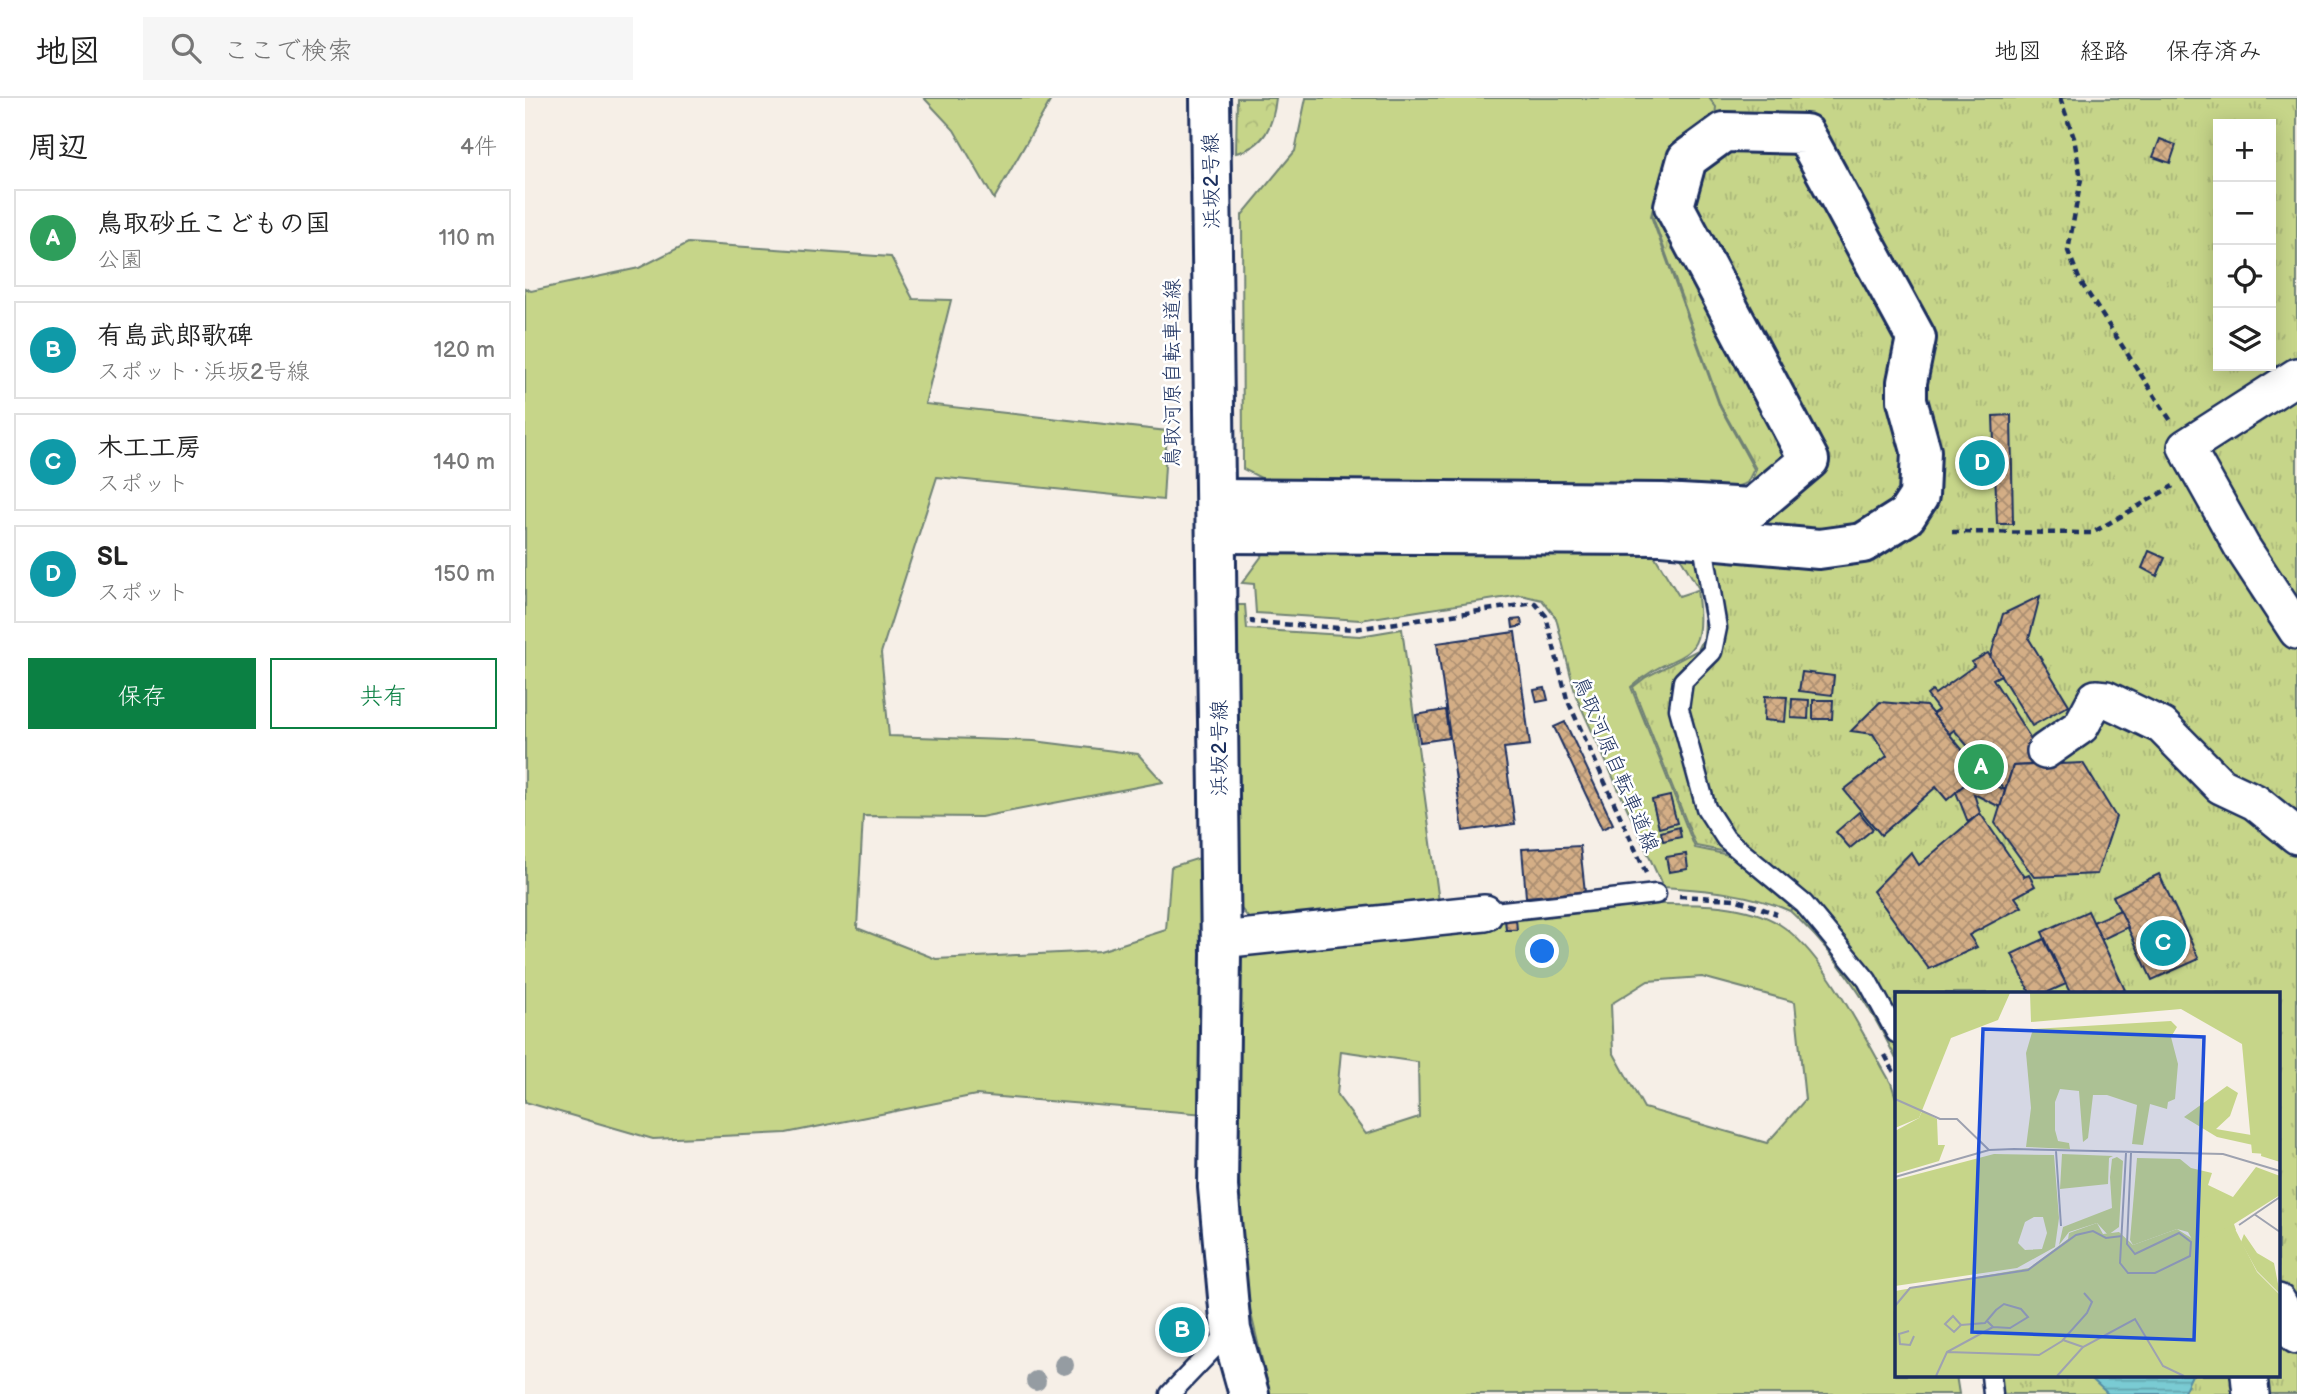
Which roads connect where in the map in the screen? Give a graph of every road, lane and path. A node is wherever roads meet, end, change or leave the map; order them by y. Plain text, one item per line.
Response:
1 (1210, 98) edge
2 (2060, 98) edge
3 (2297, 376) edge
4 (2192, 459) junction
5 (1216, 516) junction
6 (1952, 532) dead end
7 (1702, 538) junction
8 (1251, 612) dead end
9 (2297, 631) edge
10 (2045, 751) dead end
11 (2297, 836) edge
12 (1656, 894) junction
13 (1485, 913) joint
14 (1782, 915) dead end
15 (1220, 940) junction
16 (1895, 1030) edge
17 (1884, 1052) dead end
18 (1895, 1074) edge
19 (2280, 1305) edge
20 (1231, 1330) junction
21 (2297, 1335) edge
22 (1991, 1376) edge
23 (2249, 1376) edge
24 (1170, 1394) edge
25 (1249, 1394) edge
26 (1993, 1394) edge
27 (2251, 1394) edge

1 - 5 street, 浜坂2号線
2 - 4 path
3 - 4 street
4 - 6 path
4 - 9 street
5 - 7 street
5 - 7 street
5 - 15 street, 浜坂2号線
7 - 16 lane
8 - 12 path, 鳥取河原自転車道線
10 - 11 street
12 - 13 lane
12 - 14 path
13 - 15 street
15 - 20 street, 浜坂2号線
17 - 18 path
19 - 21 street
20 - 24 lane
20 - 25 street, 浜坂2号線
22 - 26 lane
23 - 27 street

